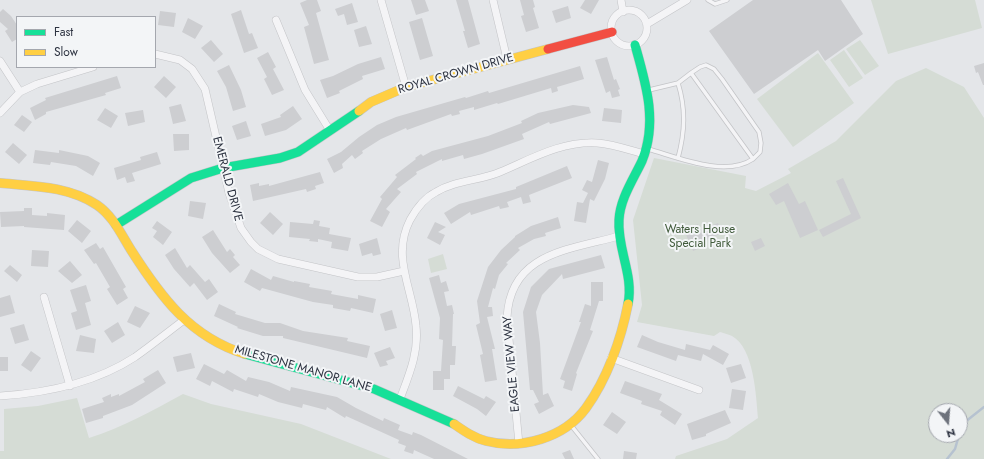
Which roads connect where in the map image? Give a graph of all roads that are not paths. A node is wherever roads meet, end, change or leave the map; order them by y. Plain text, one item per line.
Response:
1 (381, 0) edge
2 (493, 0) edge
3 (621, 0) edge
4 (687, 0) edge
5 (708, 0) edge
6 (727, 0) edge
7 (623, 12) junction
8 (276, 20) dead end
9 (647, 24) junction
10 (612, 32) junction
11 (635, 45) junction
12 (156, 54) edge
13 (507, 59) junction
14 (0, 62) edge
15 (91, 68) edge
16 (691, 73) junction
17 (678, 83) junction
18 (406, 87) junction
19 (648, 90) junction
20 (20, 92) junction
21 (0, 113) edge
22 (329, 129) junction
23 (645, 151) junction
24 (678, 158) junction
25 (753, 159) junction
26 (223, 168) junction
27 (0, 183) edge
28 (116, 225) junction
29 (619, 236) junction
30 (404, 271) junction
31 (44, 297) dead end
32 (184, 320) junction
33 (611, 358) junction
34 (70, 386) junction
35 (699, 390) dead end
36 (0, 396) edge
37 (400, 399) junction
38 (569, 423) junction
39 (519, 444) junction
40 (598, 459) edge

1 - 18 street
2 - 13 street
3 - 7 street
4 - 9 street
5 - 6 lane
7 - 9 street
7 - 10 street
8 - 22 street
9 - 11 street
10 - 11 street
10 - 13 street, ROYAL CROWN DRIVE
11 - 19 street, MILESTONE MANOR LANE
12 - 26 street, EMERALD DRIVE
13 - 18 street, ROYAL CROWN DRIVE
14 - 20 street
15 - 20 street
16 - 17 lane
16 - 25 lane
16 - 25 lane
17 - 19 lane
17 - 24 lane
18 - 22 street, ROYAL CROWN DRIVE
19 - 23 street, MILESTONE MANOR LANE
20 - 21 street
22 - 26 street, ROYAL CROWN DRIVE
23 - 24 lane
23 - 29 street, MILESTONE MANOR LANE
23 - 30 street
24 - 25 lane
26 - 28 street, ROYAL CROWN DRIVE
26 - 30 street, EMERALD DRIVE
27 - 28 street, MILESTONE MANOR LANE
28 - 32 street, MILESTONE MANOR LANE
29 - 33 street, MILESTONE MANOR LANE
29 - 39 street, EAGLE VIEW WAY
30 - 37 street
31 - 34 street
32 - 34 street
32 - 37 street, MILESTONE MANOR LANE
33 - 35 street
33 - 38 street, MILESTONE MANOR LANE
34 - 36 street
37 - 39 street, MILESTONE MANOR LANE
38 - 39 street, MILESTONE MANOR LANE
38 - 40 lane

